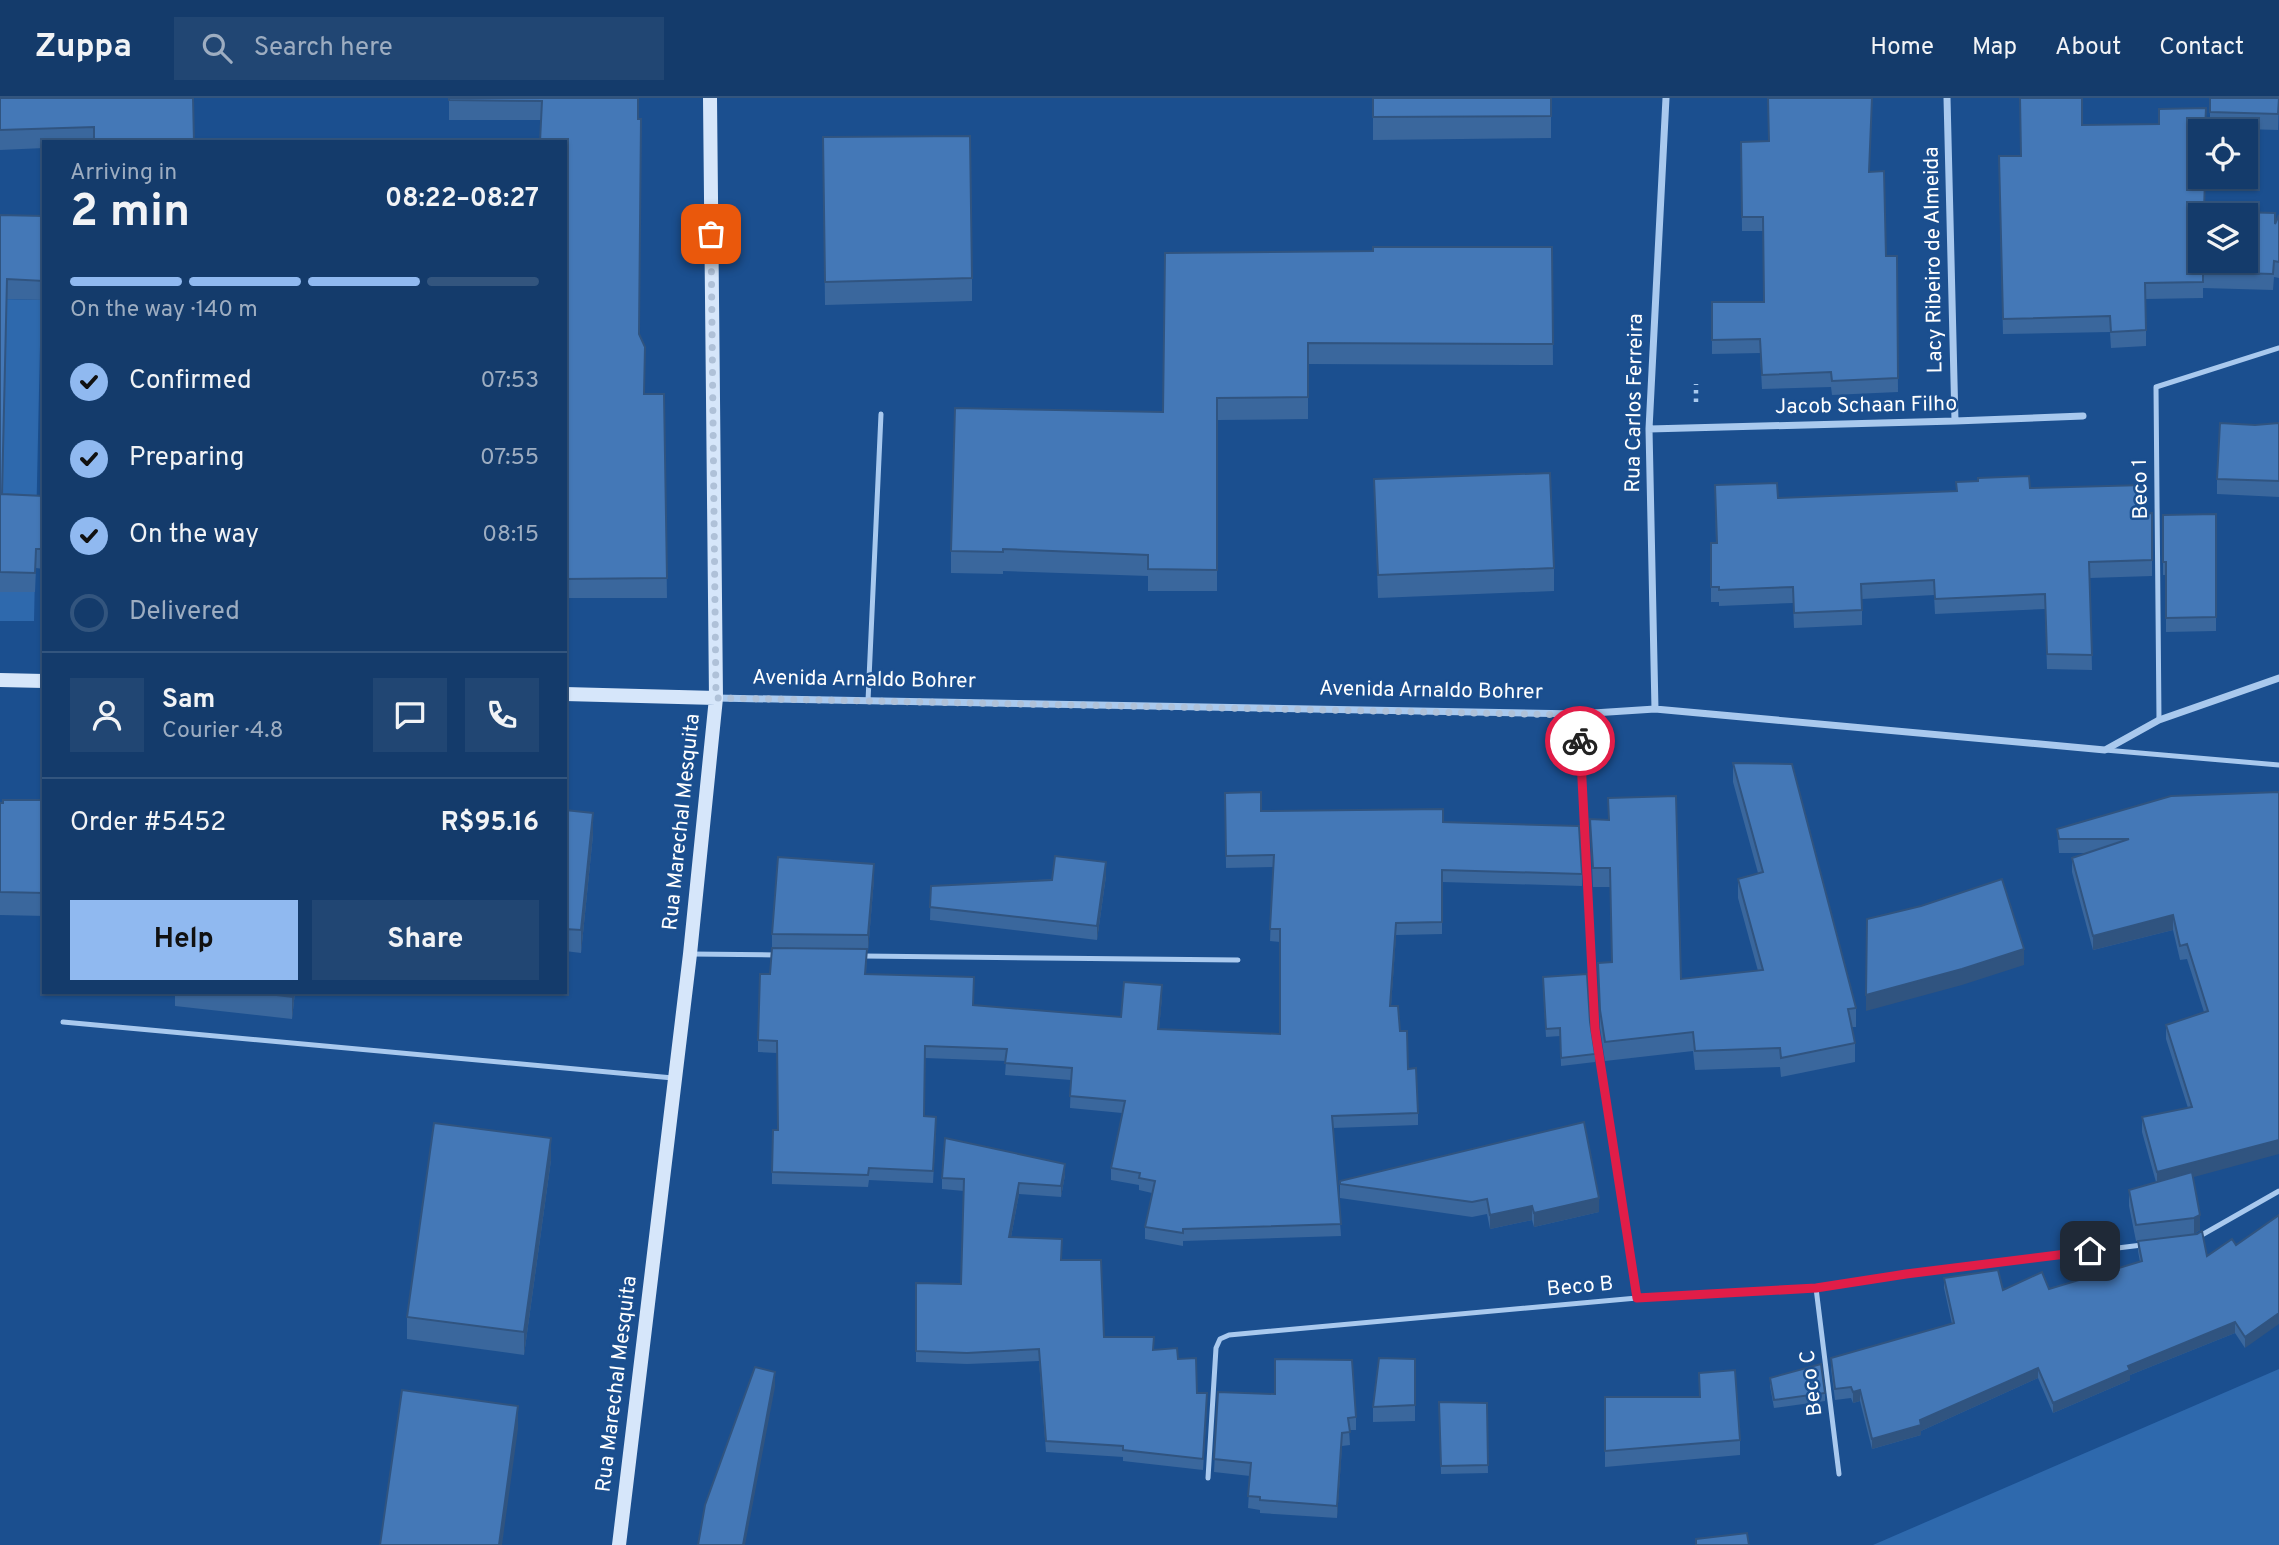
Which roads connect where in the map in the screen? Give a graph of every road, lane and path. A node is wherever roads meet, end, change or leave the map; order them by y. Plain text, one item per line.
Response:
1 (710, 98) edge
2 (1666, 98) edge
3 (1947, 98) edge
4 (2279, 348) edge
5 (881, 414) dead end
6 (2083, 416) dead end
7 (1955, 421) junction
8 (1649, 429) junction
9 (2279, 678) edge
10 (0, 680) edge
11 (42, 681) edge
12 (567, 694) edge
13 (716, 698) junction
14 (868, 701) junction
15 (1655, 709) junction
16 (1578, 715) junction
17 (2159, 720) junction
18 (2105, 750) junction
19 (2279, 765) edge
20 (690, 954) junction
21 (786, 955) edge
22 (855, 956) edge
23 (1238, 960) dead end
24 (63, 1022) dead end
25 (674, 1078) junction
26 (2279, 1191) edge
27 (2196, 1239) edge
28 (2154, 1244) edge
29 (1816, 1288) junction
30 (1637, 1298) junction
31 (1839, 1474) dead end
32 (1208, 1478) dead end
33 (619, 1545) edge

1 - 13 street, Rua Marechal Mesquita
2 - 8 street, Rua Carlos Ferreira
3 - 7 street, Lacy Ribeiro de Almeida
4 - 17 lane, Beco 1
5 - 14 lane
6 - 7 street, Jacob Schaan Filho
7 - 8 street, Jacob Schaan Filho
8 - 15 street, Rua Carlos Ferreira
9 - 17 street
10 - 11 street
12 - 13 street, Avenida Arnaldo Bohrer
13 - 14 street, Avenida Arnaldo Bohrer
13 - 20 street, Rua Marechal Mesquita
14 - 16 street, Avenida Arnaldo Bohrer
15 - 16 street, Avenida Arnaldo Bohrer
15 - 18 street, Avenida Arnaldo Bohrer
16 - 30 lane
17 - 18 street
18 - 19 lane
20 - 21 lane
20 - 25 street, Rua Marechal Mesquita
22 - 23 lane
24 - 25 lane
25 - 33 street, Rua Marechal Mesquita
26 - 27 lane
28 - 29 lane, Beco B
29 - 30 lane, Beco B
29 - 31 lane, Beco C
30 - 32 lane, Beco B

